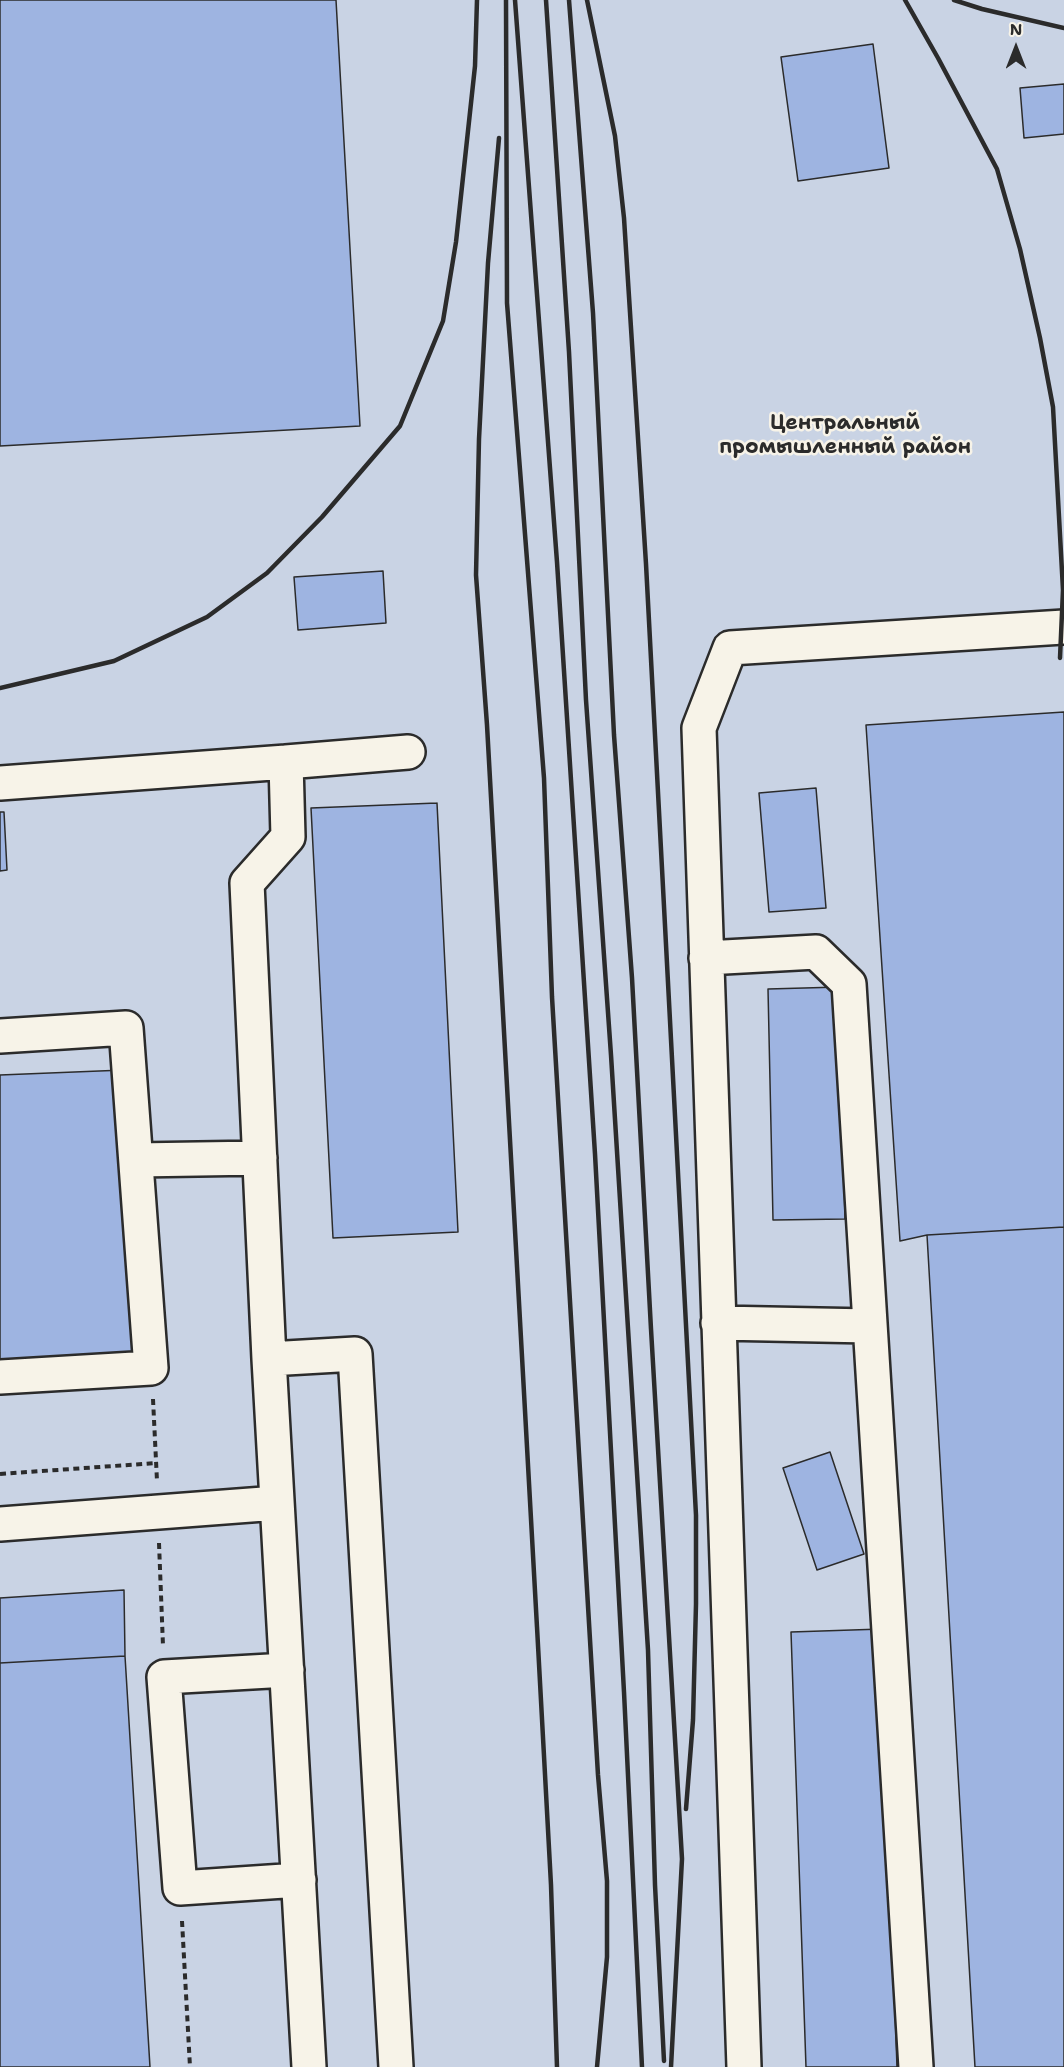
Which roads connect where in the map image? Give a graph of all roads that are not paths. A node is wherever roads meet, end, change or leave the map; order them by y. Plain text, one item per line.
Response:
1 (1064, 627) edge
2 (408, 752) dead end
3 (286, 762) junction
4 (0, 783) edge
5 (706, 958) junction
6 (0, 1036) edge
7 (260, 1158) junction
8 (136, 1160) junction
9 (718, 1323) junction
10 (870, 1326) junction
11 (269, 1359) junction
12 (0, 1377) edge
13 (277, 1503) junction
14 (0, 1524) edge
15 (286, 1670) junction
16 (299, 1880) junction
17 (309, 2067) edge
18 (396, 2067) edge
19 (744, 2067) edge
20 (916, 2067) edge

1 - 5 lane
2 - 3 lane
3 - 4 lane
3 - 7 lane
5 - 9 lane
5 - 10 lane
6 - 8 lane
7 - 8 lane
7 - 11 lane
8 - 12 lane
9 - 10 lane
9 - 19 lane
10 - 20 lane
11 - 13 lane
11 - 18 lane
13 - 14 lane
13 - 15 lane
15 - 16 lane
15 - 16 lane
16 - 17 lane

